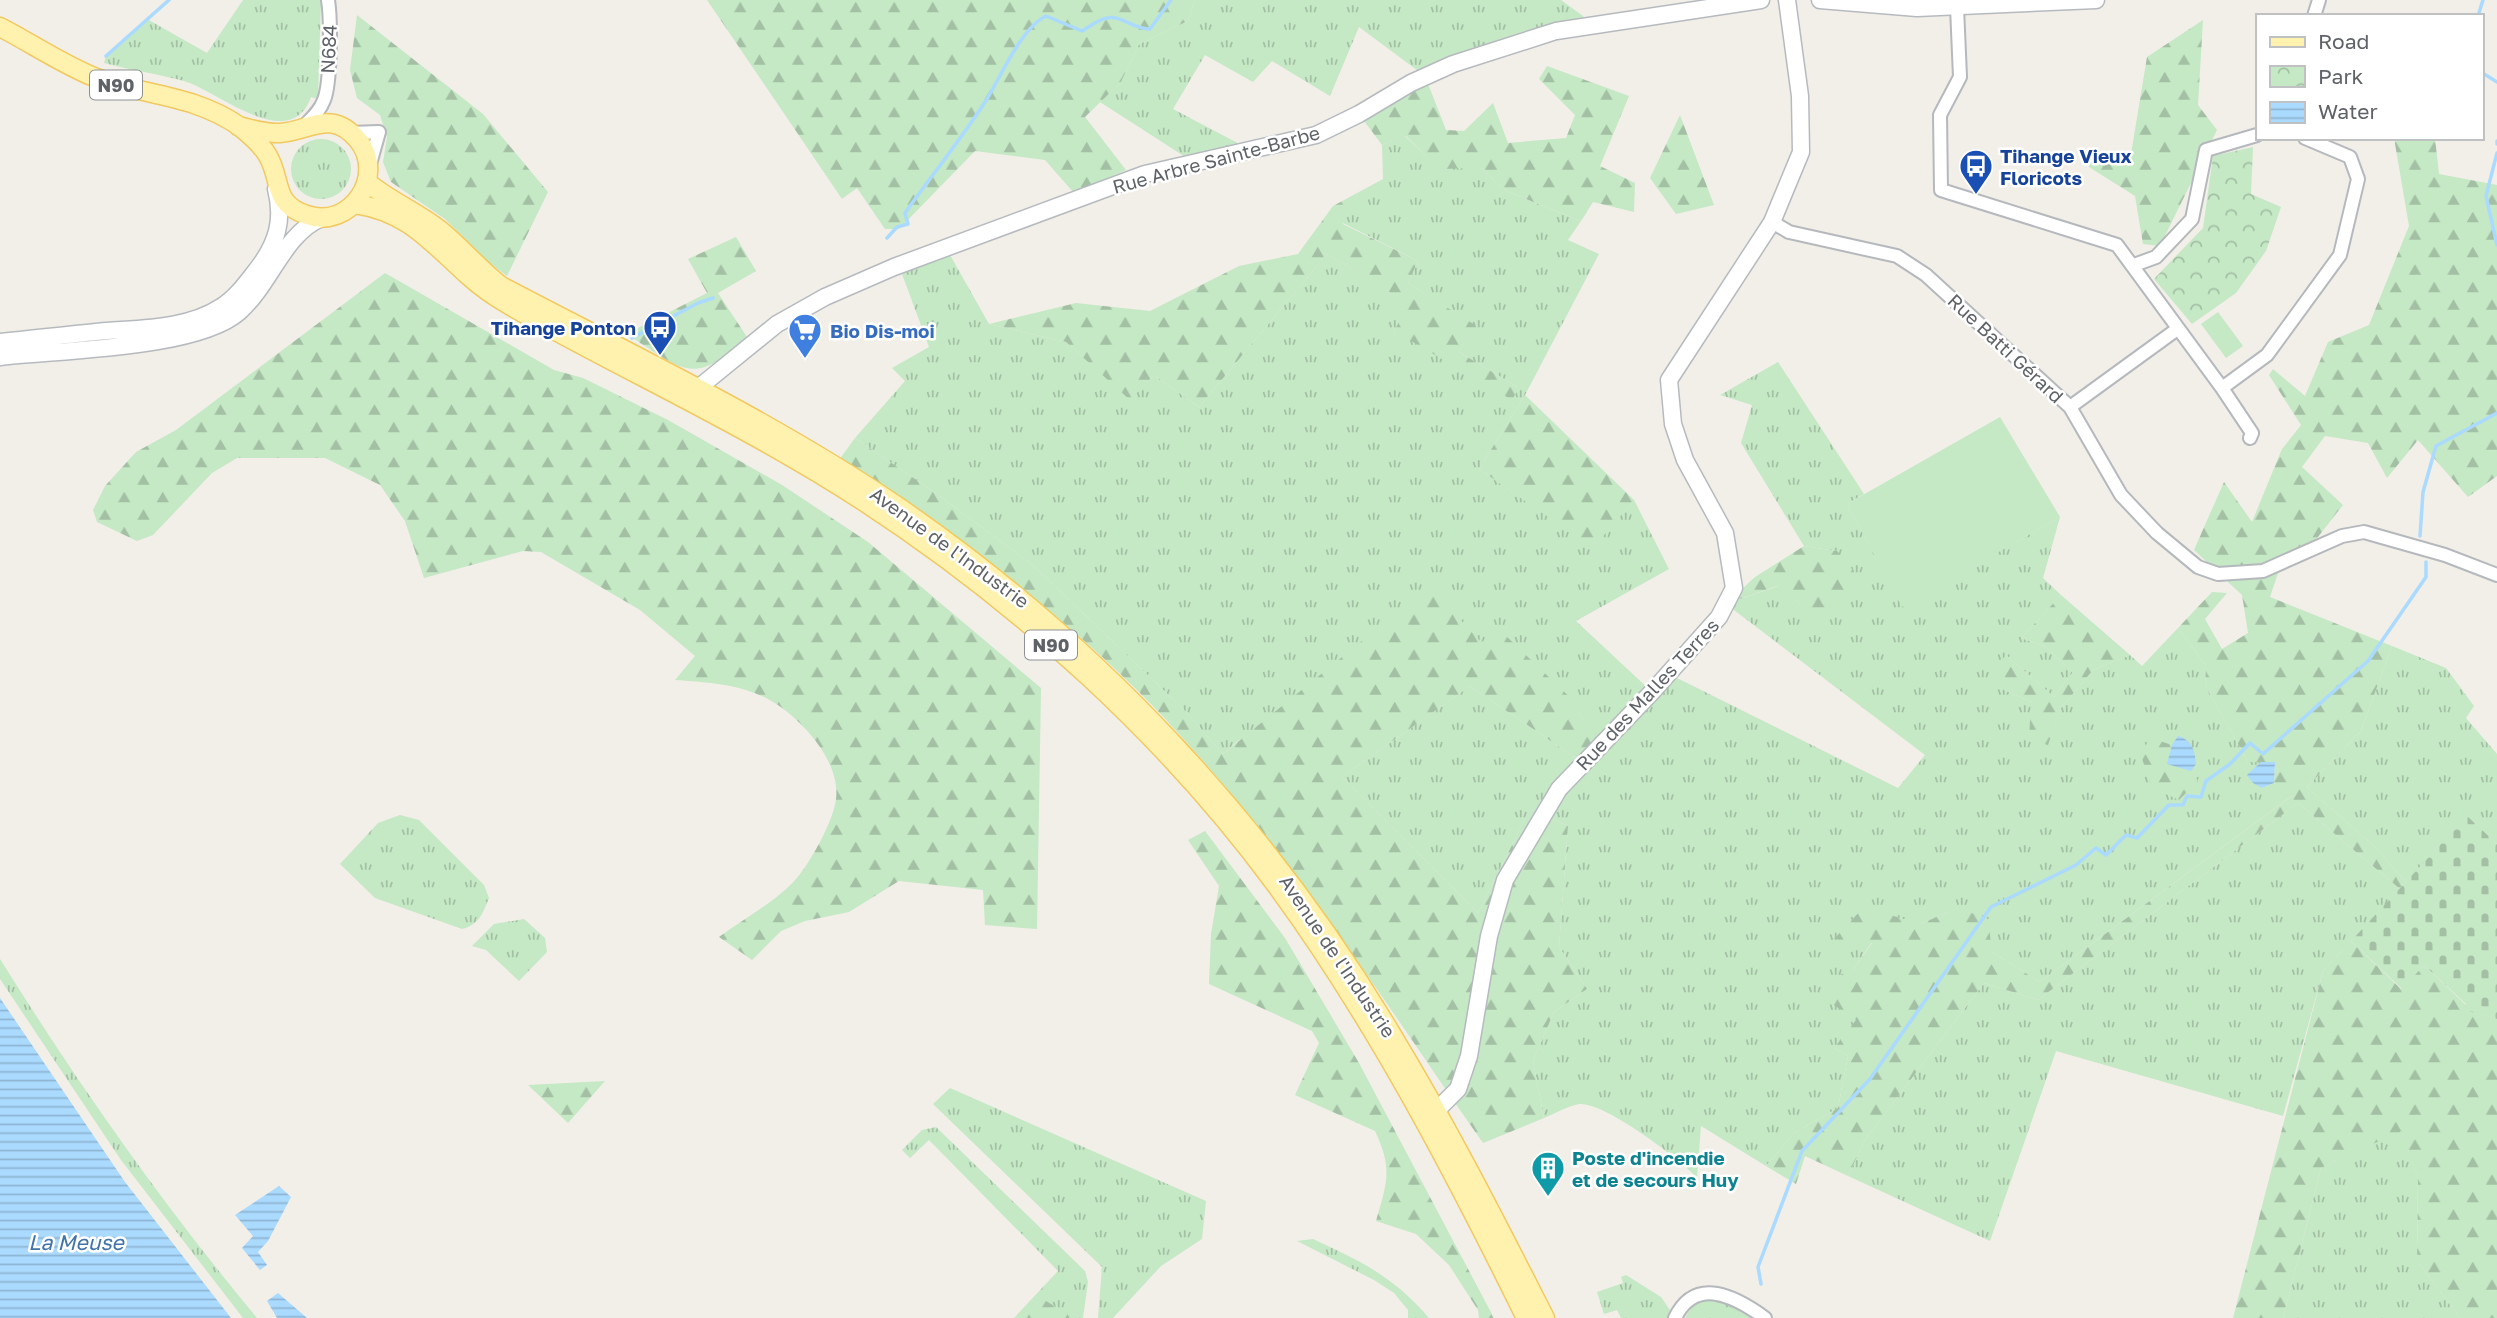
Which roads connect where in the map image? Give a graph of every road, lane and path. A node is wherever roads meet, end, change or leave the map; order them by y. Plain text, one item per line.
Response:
1 (328, 0) edge
2 (1761, 0) edge
3 (1787, 0) edge
4 (1820, 0) edge
5 (2096, 0) edge
6 (1957, 7) junction
7 (0, 27) edge
8 (326, 98) junction
9 (238, 126) junction
10 (299, 128) junction
11 (344, 129) junction
12 (2256, 135) edge
13 (2310, 140) edge
14 (368, 175) junction
15 (274, 177) junction
16 (355, 204) junction
17 (321, 218) junction
18 (1772, 222) junction
19 (2134, 265) junction
20 (2176, 330) junction
21 (0, 342) edge
22 (0, 357) edge
23 (2222, 388) junction
24 (697, 389) junction
25 (677, 395) junction
26 (2070, 407) junction
27 (2250, 438) dead end
28 (2497, 575) edge
29 (1412, 1100) junction
30 (1436, 1111) junction
31 (1436, 1137) junction
32 (1526, 1318) edge
33 (1545, 1318) edge
34 (1675, 1318) edge
35 (1765, 1318) edge

1 - 8 street, N684 / N684
2 - 24 street, Rue Arbre Sainte-Barbe
3 - 18 street, Rue des Malles Terres
4 - 6 street
5 - 6 street
6 - 19 street
7 - 9 main road, N90
8 - 10 street, N684 / N684
8 - 11 street, N684 / N684
9 - 10 main road, N90
9 - 15 main road, N90
10 - 11 main road, N90
10 - 15 main road
11 - 14 main road, N90
12 - 19 street
13 - 23 street
14 - 16 main road
14 - 24 main road, Avenue de l'Industrie / N90
15 - 17 main road, N90
15 - 21 street
16 - 17 main road
16 - 25 main road, Avenue de l'Industrie / N90
17 - 22 street
18 - 26 street, Rue Batti Gérard
18 - 30 street, Rue des Malles Terres
19 - 20 street
20 - 23 street
20 - 26 street
23 - 27 street
24 - 25 street
24 - 30 main road, Avenue de l'Industrie / N90
25 - 29 main road, Avenue de l'Industrie / N90
26 - 28 street, Rue Batti Gérard
29 - 30 street
29 - 31 main road, Avenue de l'Industrie / N90
30 - 31 street
30 - 33 main road, Avenue de l'Industrie / N90
31 - 32 main road, Avenue de l'Industrie / N90
34 - 35 street

